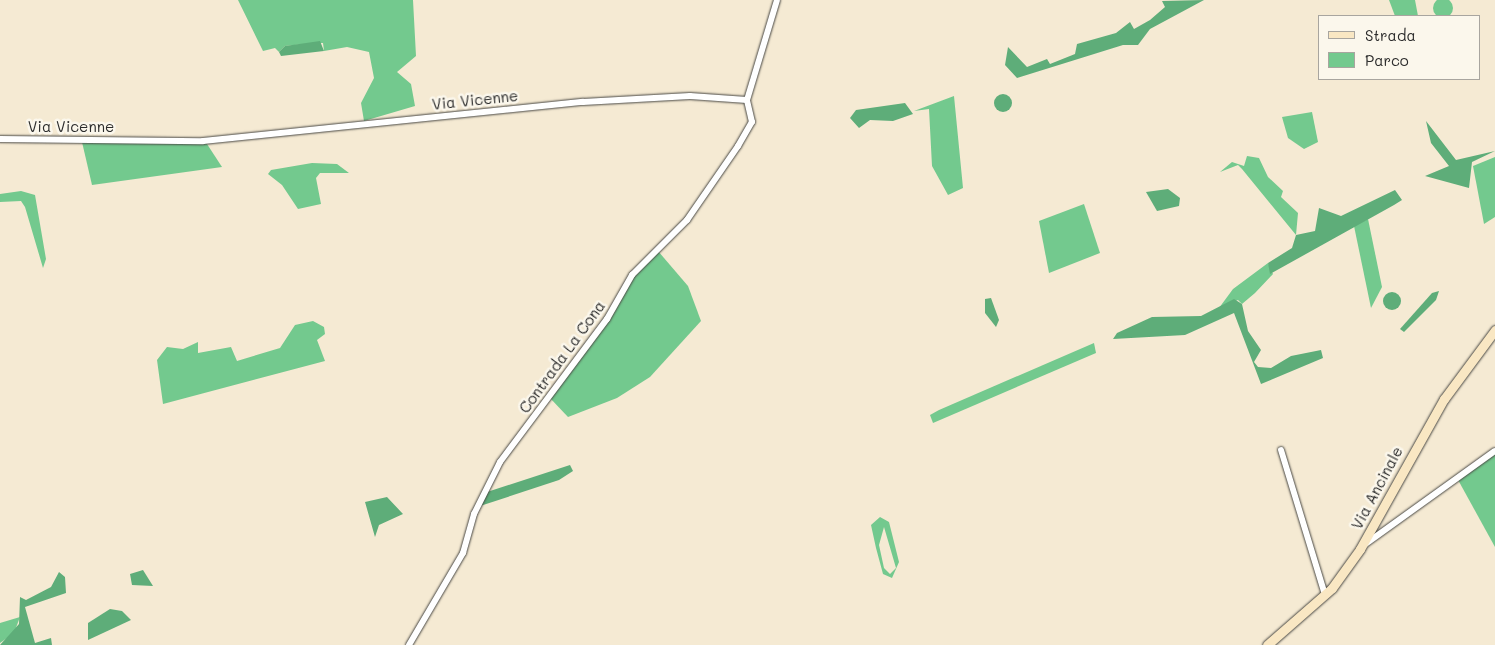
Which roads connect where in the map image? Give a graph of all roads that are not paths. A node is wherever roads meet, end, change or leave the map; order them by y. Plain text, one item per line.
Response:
1 (777, 0) edge
2 (747, 100) junction
3 (0, 139) edge
4 (1495, 330) edge
5 (1281, 450) dead end
6 (1495, 451) edge
7 (1360, 548) junction
8 (1325, 595) junction
9 (409, 645) edge
10 (1267, 645) edge

1 - 2 street
2 - 3 street, Via Vicenne
2 - 9 street, Contrada La Cona
4 - 7 main road, Via Ancinale
5 - 8 street
6 - 7 street
7 - 8 main road, Via Ancinale
8 - 10 main road, Via Ancinale

